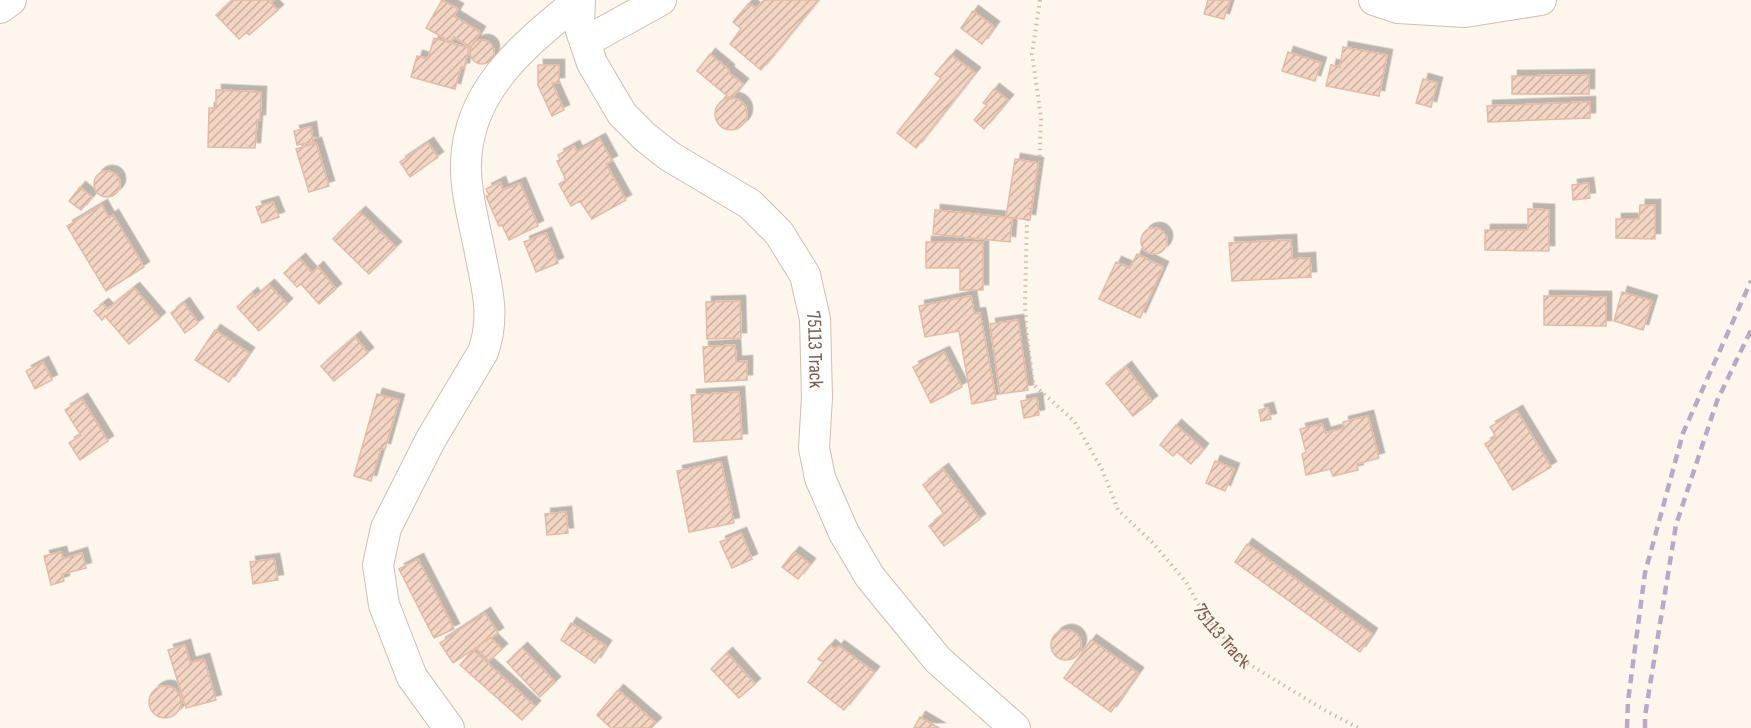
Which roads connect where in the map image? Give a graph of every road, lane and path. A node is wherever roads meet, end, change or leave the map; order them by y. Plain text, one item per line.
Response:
1 (11, 0) edge
2 (580, 0) edge
3 (662, 0) edge
4 (1040, 0) edge
5 (1374, 0) edge
6 (1542, 0) edge
7 (0, 8) edge
8 (585, 42) junction
9 (449, 728) edge
10 (1015, 728) edge
11 (1359, 728) edge

1 - 7 street
2 - 8 street, 75113 Track
2 - 9 street
3 - 8 street
4 - 11 path, 75113 Track
5 - 6 street
8 - 10 street, 75113 Track

